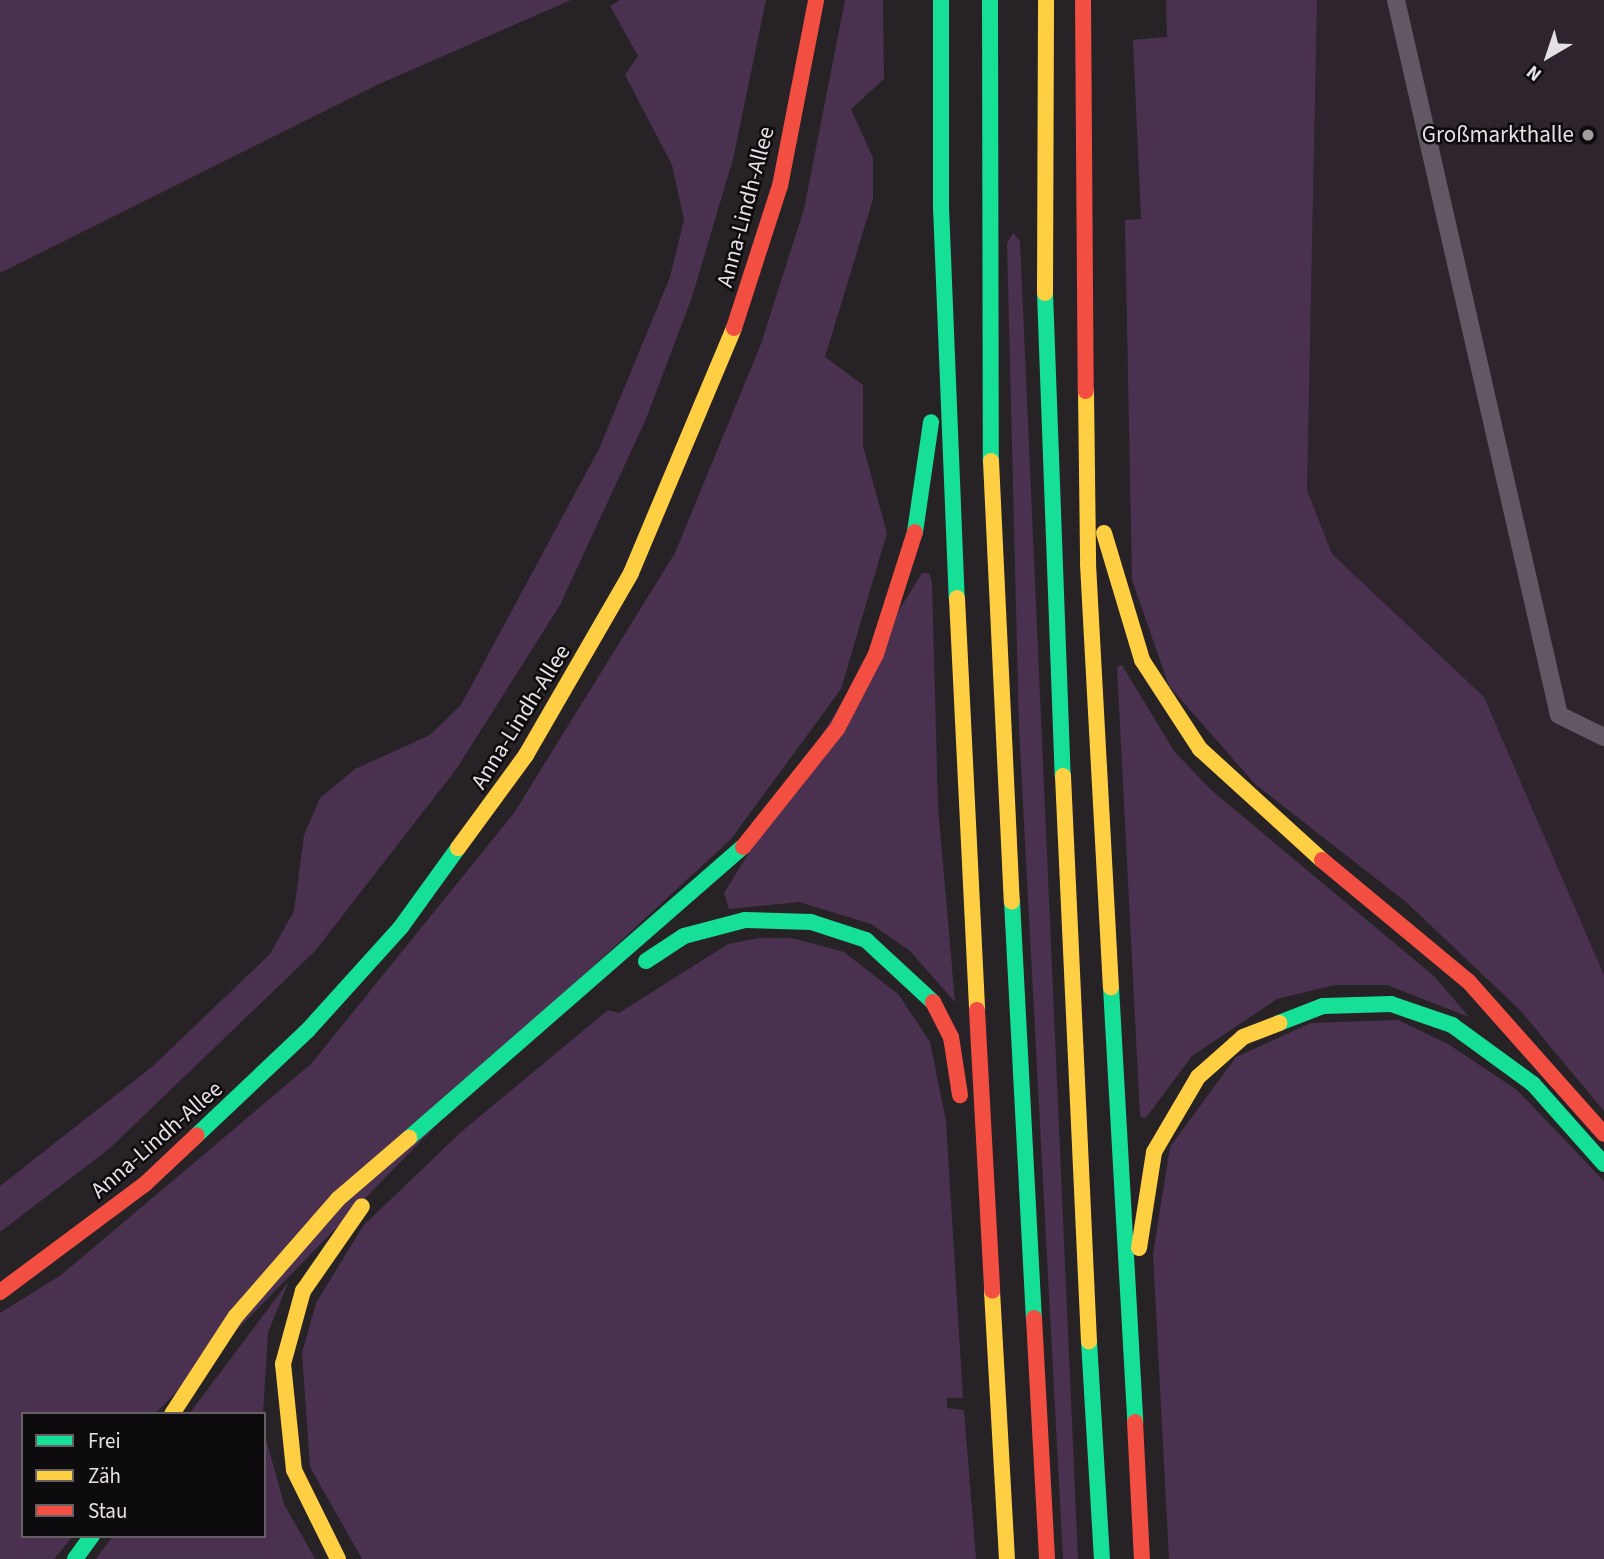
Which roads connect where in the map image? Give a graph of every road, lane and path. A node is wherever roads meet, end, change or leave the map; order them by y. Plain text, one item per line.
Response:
1 (816, 0) edge
2 (941, 0) edge
3 (990, 0) edge
4 (1046, 0) edge
5 (1083, 0) edge
6 (1396, 0) edge
7 (941, 207) junction
8 (1086, 461) junction
9 (1604, 737) edge
10 (633, 971) dead end
11 (575, 1019) dead end
12 (1604, 1134) edge
13 (1604, 1164) edge
14 (0, 1292) edge
15 (1129, 1358) junction
16 (998, 1383) junction
17 (173, 1412) edge
18 (91, 1538) edge
19 (75, 1559) edge
20 (338, 1559) edge
21 (1007, 1559) edge
22 (1047, 1559) edge
23 (1102, 1559) edge
24 (1142, 1559) edge

1 - 14 main road, Anna-Lindh-Allee
2 - 7 main road
3 - 22 main road
4 - 23 main road
5 - 8 main road
6 - 9 lane
7 - 16 main road
7 - 17 main road
8 - 12 main road
8 - 15 main road
10 - 16 main road
11 - 20 main road
13 - 15 main road
15 - 24 main road
16 - 21 main road
18 - 19 main road

